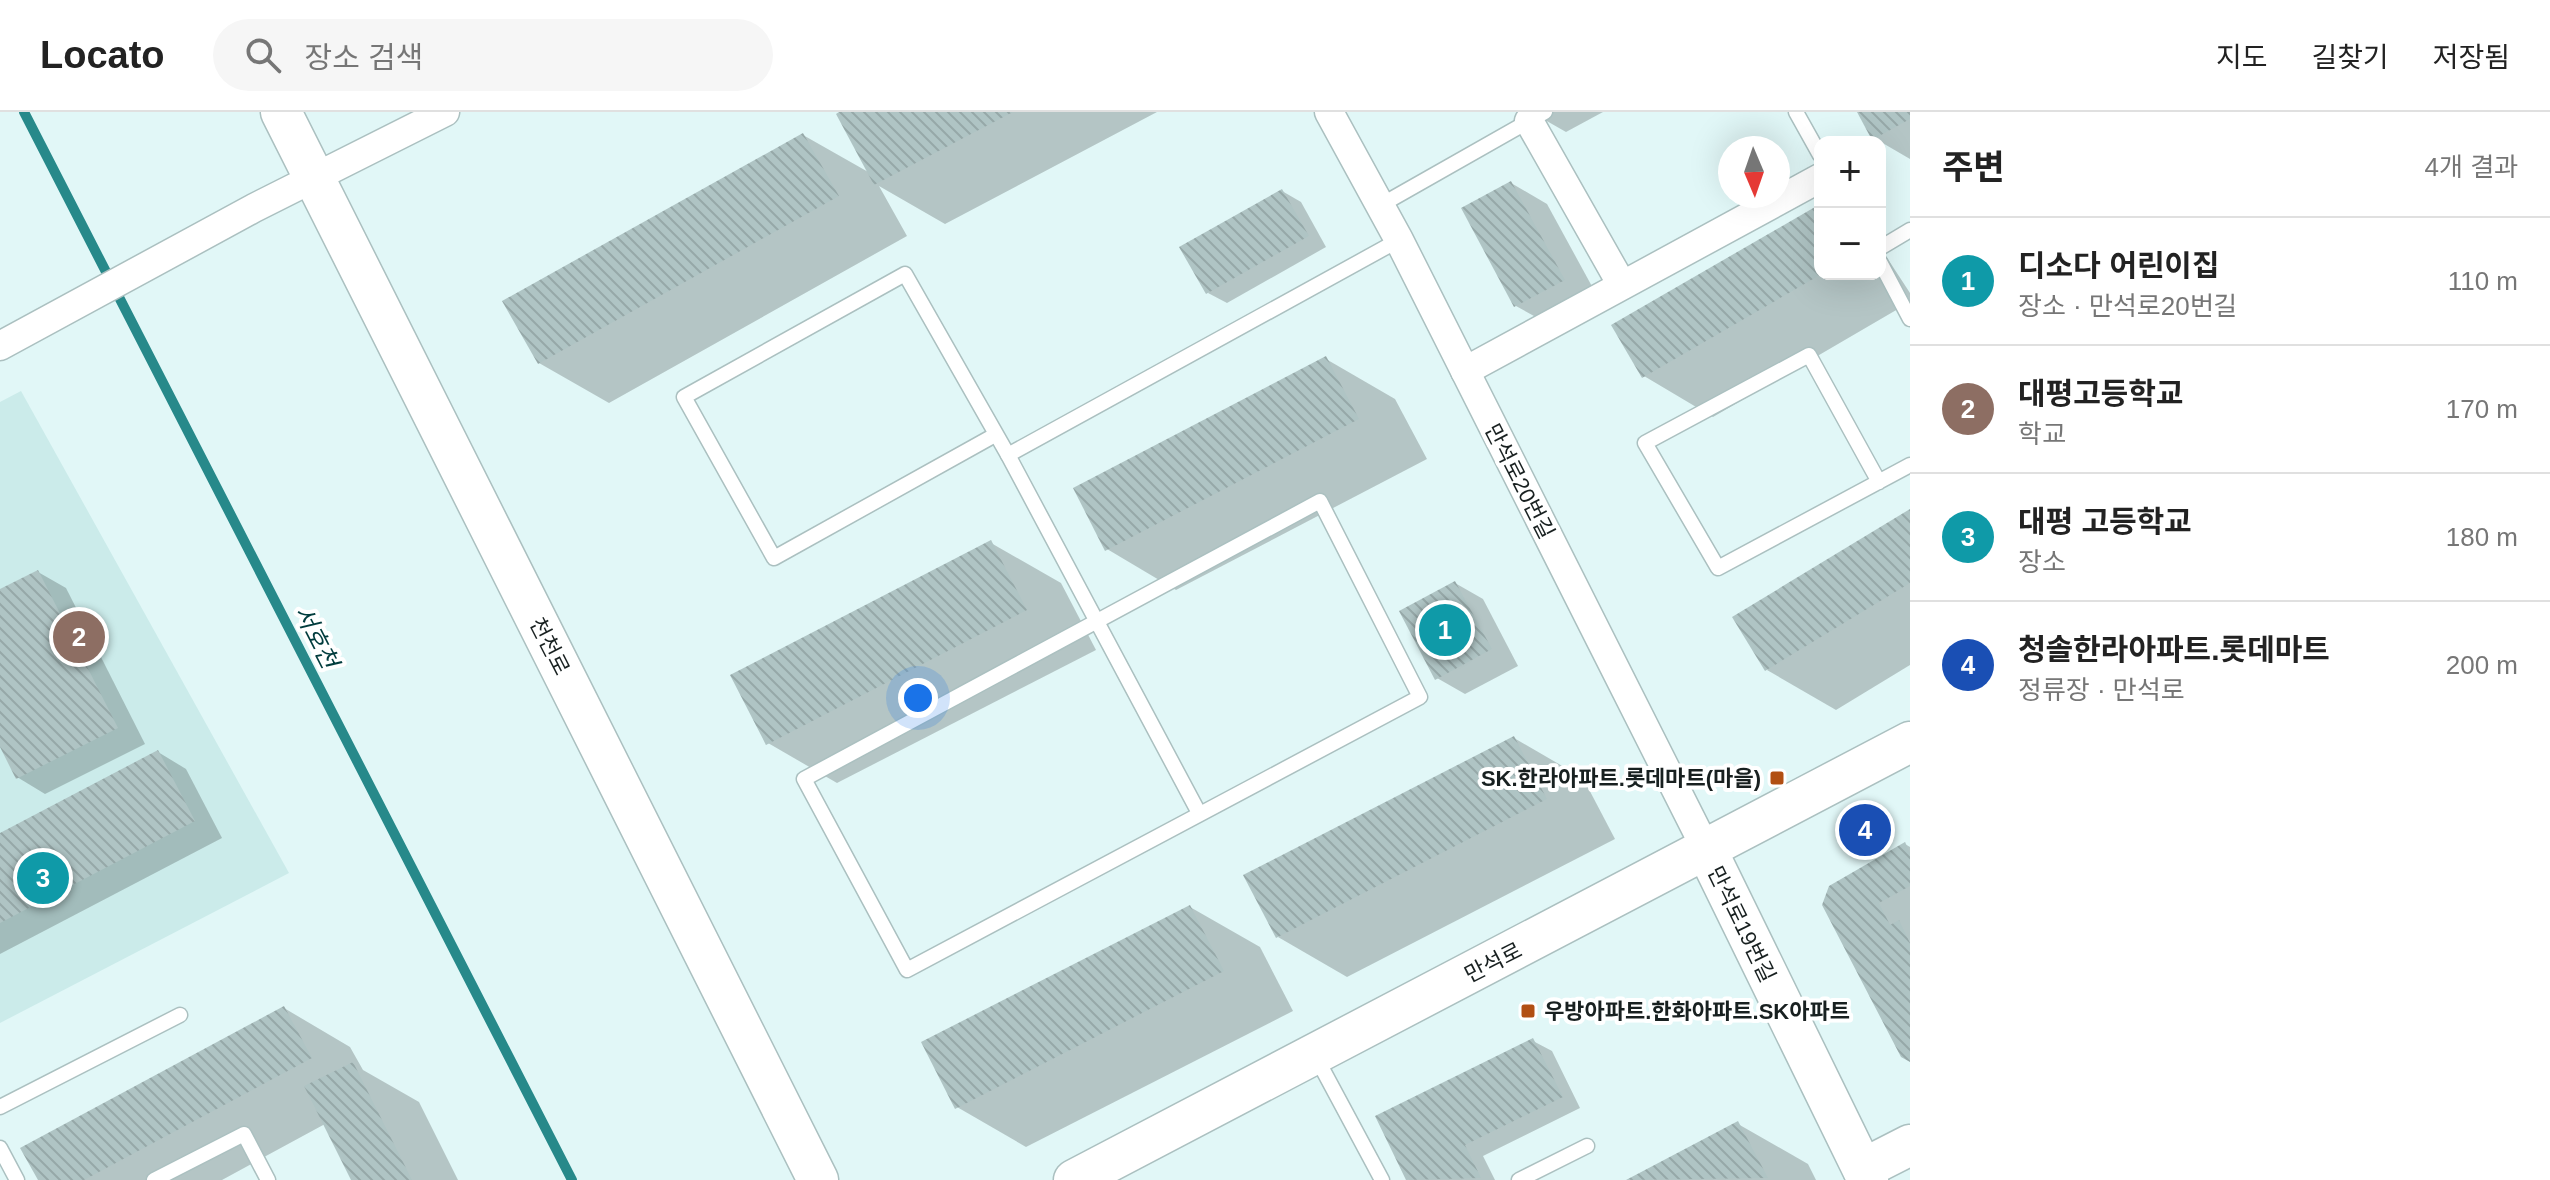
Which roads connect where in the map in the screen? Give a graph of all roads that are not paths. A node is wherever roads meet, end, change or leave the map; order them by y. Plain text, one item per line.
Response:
1 (281, 112) edge
2 (445, 112) edge
3 (1329, 112) edge
4 (1796, 112) edge
5 (1537, 116) edge
6 (1814, 144) edge
7 (315, 177) junction
8 (1814, 181) edge
9 (1381, 205) junction
10 (1910, 230) edge
11 (1399, 240) junction
12 (1886, 244) edge
13 (1886, 273) edge
14 (1622, 285) junction
15 (1910, 319) edge
16 (2, 345) edge
17 (1465, 371) junction
18 (995, 435) junction
19 (1008, 455) junction
20 (1910, 465) edge
21 (1879, 482) junction
22 (1097, 622) junction
23 (1910, 742) edge
24 (1199, 813) junction
25 (1707, 851) junction
26 (180, 1015) dead end
27 (1315, 1055) junction
28 (0, 1107) edge
29 (1910, 1145) edge
30 (1587, 1146) dead end
31 (0, 1148) edge
32 (1866, 1175) edge
33 (17, 1180) edge
34 (154, 1180) edge
35 (268, 1180) edge
36 (818, 1180) edge
37 (1074, 1180) edge
38 (1382, 1180) edge
39 (1519, 1180) edge

1 - 7 street, 천천로
2 - 7 street
3 - 9 street, 만석로20번길
4 - 6 lane
5 - 9 lane
5 - 14 street
7 - 16 street
7 - 36 street, 천천로
8 - 14 street
9 - 11 street, 만석로20번길
10 - 12 lane
11 - 17 street, 만석로20번길
11 - 19 lane
13 - 15 lane
14 - 17 street
17 - 25 street, 만석로20번길
18 - 18 lane
18 - 19 lane
19 - 22 lane
20 - 21 lane
21 - 21 lane
22 - 24 lane
22 - 24 lane
22 - 24 lane
23 - 25 street, 만석로
25 - 27 street, 만석로
25 - 32 street, 만석로19번길
26 - 28 lane
27 - 37 street, 만석로
27 - 38 lane
29 - 32 street, 만석로19번길
30 - 39 lane
31 - 33 lane
34 - 35 lane

